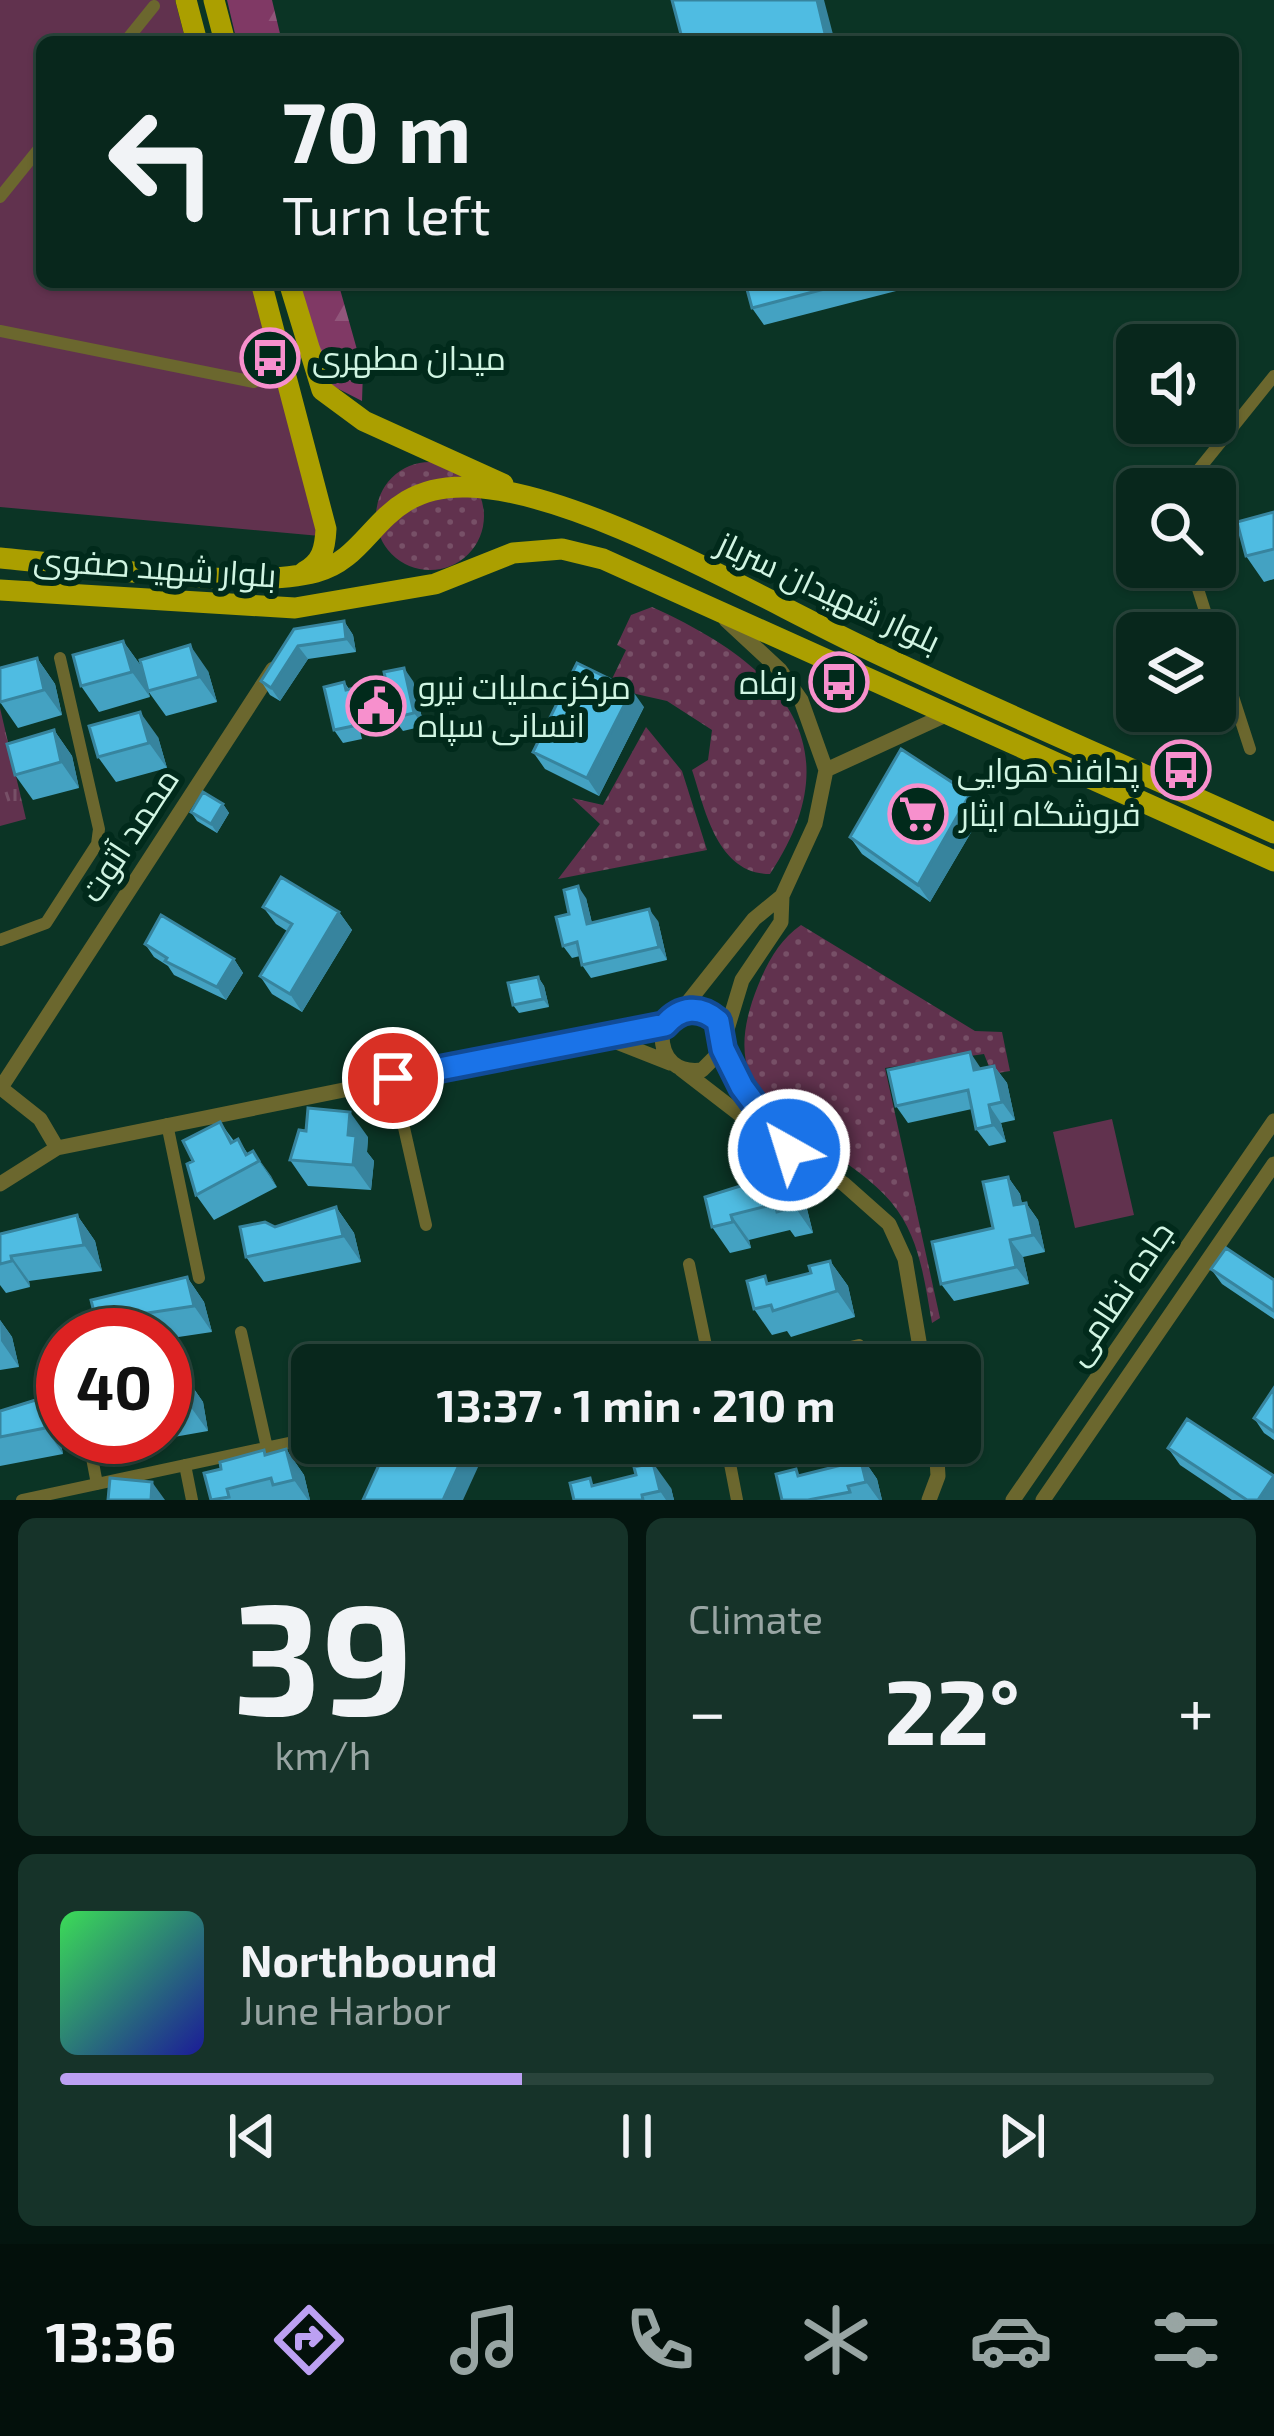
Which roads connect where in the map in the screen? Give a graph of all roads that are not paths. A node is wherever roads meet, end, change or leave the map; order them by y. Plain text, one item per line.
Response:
1 (186, 0) edge
2 (214, 0) edge
3 (154, 6) dead end
4 (130, 36) edge
5 (195, 36) edge
6 (223, 36) edge
7 (36, 152) edge
8 (0, 197) edge
9 (263, 288) edge
10 (291, 288) edge
11 (0, 332) edge
12 (1274, 376) edge
13 (254, 382) dead end
14 (1200, 468) edge
15 (542, 500) junction
16 (356, 543) joint
17 (513, 553) joint
18 (0, 558) edge
19 (292, 578) junction
20 (0, 590) edge
21 (710, 607) junction
22 (60, 658) dead end
23 (279, 658) edge
24 (1236, 705) edge
25 (948, 714) junction
26 (1250, 749) dead end
27 (826, 770) junction
28 (1274, 832) edge
29 (1274, 861) edge
30 (782, 896) junction
31 (0, 940) edge
32 (681, 1012) junction
33 (665, 1025) junction
34 (600, 1037) junction
35 (724, 1044) junction
36 (676, 1067) junction
37 (393, 1078) junction
38 (0, 1088) edge
39 (1274, 1120) edge
40 (167, 1124) junction
41 (57, 1148) junction
42 (789, 1150) junction
43 (1274, 1164) edge
44 (0, 1184) edge
45 (427, 1225) dead end
46 (689, 1264) dead end
47 (199, 1278) dead end
48 (241, 1332) dead end
49 (706, 1344) edge
50 (919, 1344) edge
51 (291, 1443) edge
52 (267, 1448) junction
53 (96, 1464) edge
54 (729, 1464) edge
55 (937, 1464) edge
56 (184, 1466) junction
57 (101, 1483) junction
58 (42, 1498) edge
59 (22, 1500) edge
60 (100, 1500) edge
61 (192, 1500) edge
62 (737, 1500) edge
63 (929, 1500) edge
64 (1013, 1500) edge
65 (1043, 1500) edge

1 - 5 main road
2 - 6 main road
3 - 4 street
7 - 8 street
9 - 19 main road
10 - 15 main road
11 - 13 street
12 - 14 street
15 - 16 main road, بلوار شهیدان سرباز
15 - 28 main road, بلوار شهیدان سرباز
16 - 19 main road, بلوار شهید صفوی
17 - 20 main road, بلوار شهید صفوی
17 - 21 main road, بلوار شهیدان سرباز
18 - 19 main road, بلوار شهید صفوی
21 - 25 main road, بلوار شهیدان سرباز
21 - 27 street
22 - 31 street
23 - 38 street, محمد آتوت
24 - 26 street
25 - 27 street
25 - 29 main road, بلوار شهیدان سرباز
27 - 30 street
30 - 32 street
30 - 35 street
32 - 33 street
32 - 35 street
33 - 34 street
33 - 36 street
34 - 36 street
34 - 37 street
35 - 36 street
35 - 42 street
36 - 42 street
37 - 40 street
37 - 45 street
38 - 41 street
39 - 64 street, جاده نظامی
40 - 41 street
40 - 47 street
41 - 44 street
42 - 50 street
43 - 65 street
46 - 49 street
48 - 52 street
51 - 52 street
52 - 56 street
53 - 57 street
54 - 62 street
55 - 63 street
56 - 57 street
56 - 61 street
57 - 58 street
57 - 60 street
58 - 59 street

